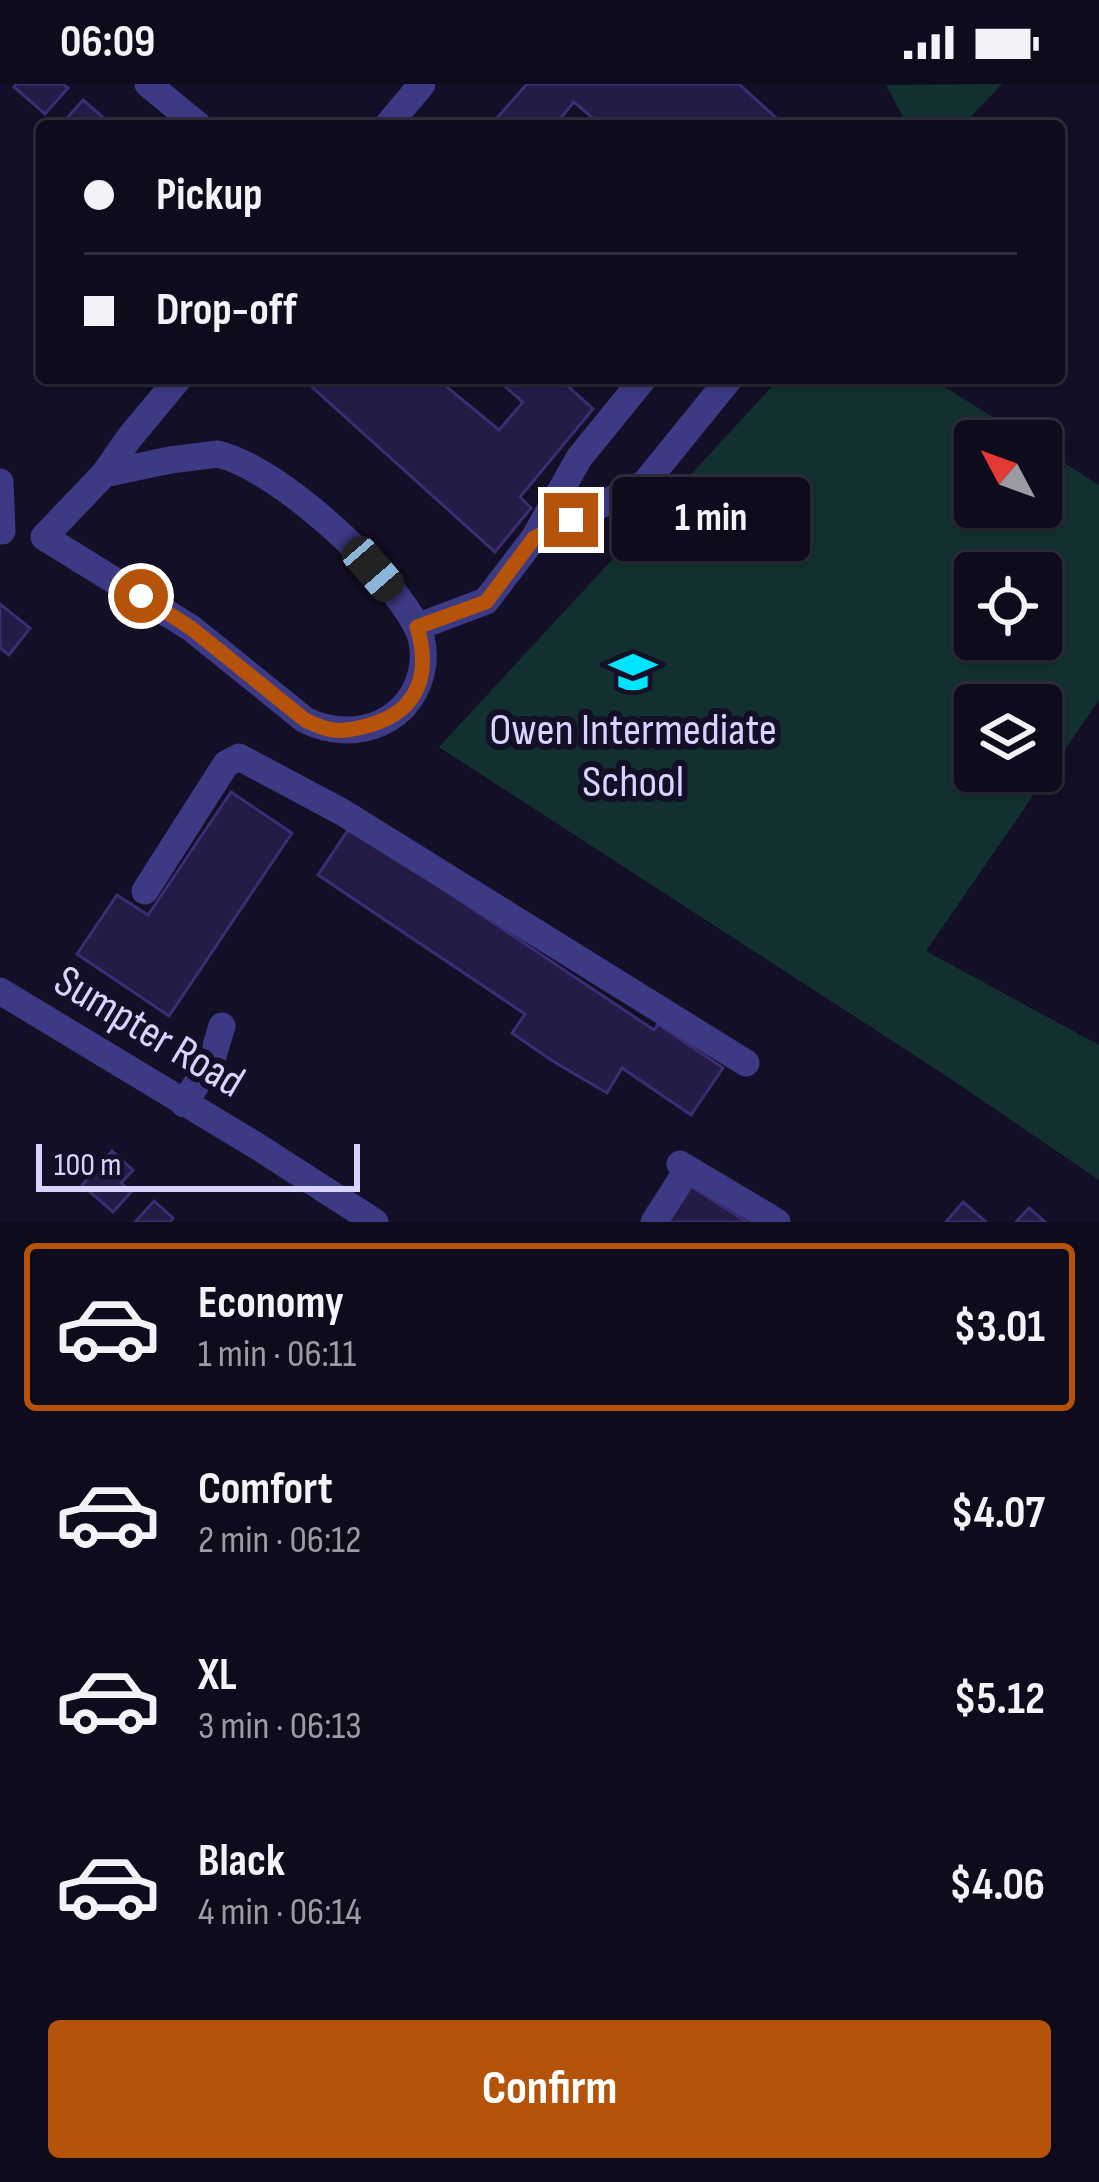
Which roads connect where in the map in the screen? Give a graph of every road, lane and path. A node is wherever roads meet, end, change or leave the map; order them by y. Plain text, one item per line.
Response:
1 (148, 84) edge
2 (422, 84) edge
3 (192, 120) edge
4 (392, 120) edge
5 (174, 384) edge
6 (639, 384) edge
7 (725, 384) edge
8 (104, 473) junction
9 (0, 482) edge
10 (1, 532) edge
11 (44, 537) junction
12 (534, 538) junction
13 (417, 627) junction
14 (145, 892) dead end
15 (0, 991) edge
16 (222, 1026) dead end
17 (746, 1063) dead end
18 (184, 1103) junction
19 (375, 1222) edge
20 (654, 1222) edge
21 (777, 1222) edge

1 - 3 street
2 - 4 street
5 - 8 street
6 - 12 street
7 - 12 street
8 - 11 street
8 - 13 street
9 - 10 street
10 - 11 street
11 - 13 street
12 - 13 street
14 - 17 street
15 - 18 street, Sumpter Road
16 - 18 street
18 - 19 street, Sumpter Road
20 - 21 street

